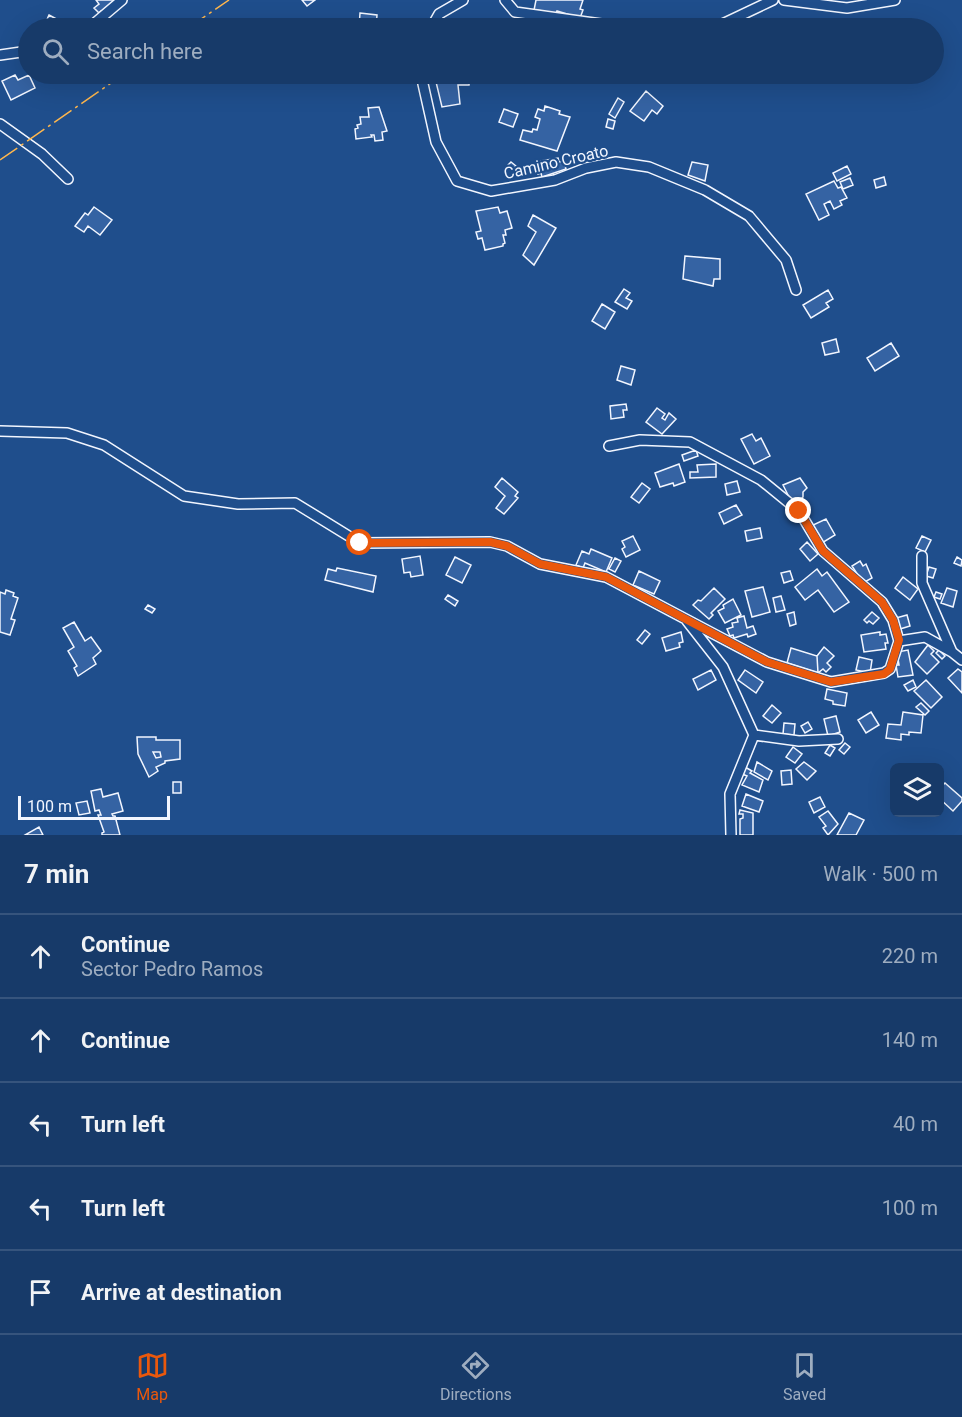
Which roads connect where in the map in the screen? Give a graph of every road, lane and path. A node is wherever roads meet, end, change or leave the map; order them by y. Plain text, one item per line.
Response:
1 (122, 0) edge
2 (463, 0) edge
3 (505, 0) edge
4 (773, 0) edge
5 (784, 0) edge
6 (895, 0) edge
7 (101, 18) edge
8 (437, 18) edge
9 (558, 18) edge
10 (735, 18) edge
11 (18, 52) edge
12 (0, 55) edge
13 (423, 84) edge
14 (0, 124) edge
15 (68, 179) dead end
16 (796, 290) dead end
17 (0, 431) edge
18 (609, 446) dead end
19 (922, 556) dead end
20 (683, 617) junction
21 (899, 640) junction
22 (952, 652) junction
23 (962, 660) edge
24 (754, 735) junction
25 (838, 739) dead end
26 (731, 835) edge

1 - 7 street
2 - 8 street
3 - 9 street
4 - 10 street
5 - 6 street
11 - 12 street
13 - 16 street, Camino Croato
14 - 15 street
17 - 20 street
18 - 21 street
19 - 22 street
20 - 21 street
20 - 24 street
21 - 22 street
22 - 23 street
24 - 25 street
24 - 26 street

